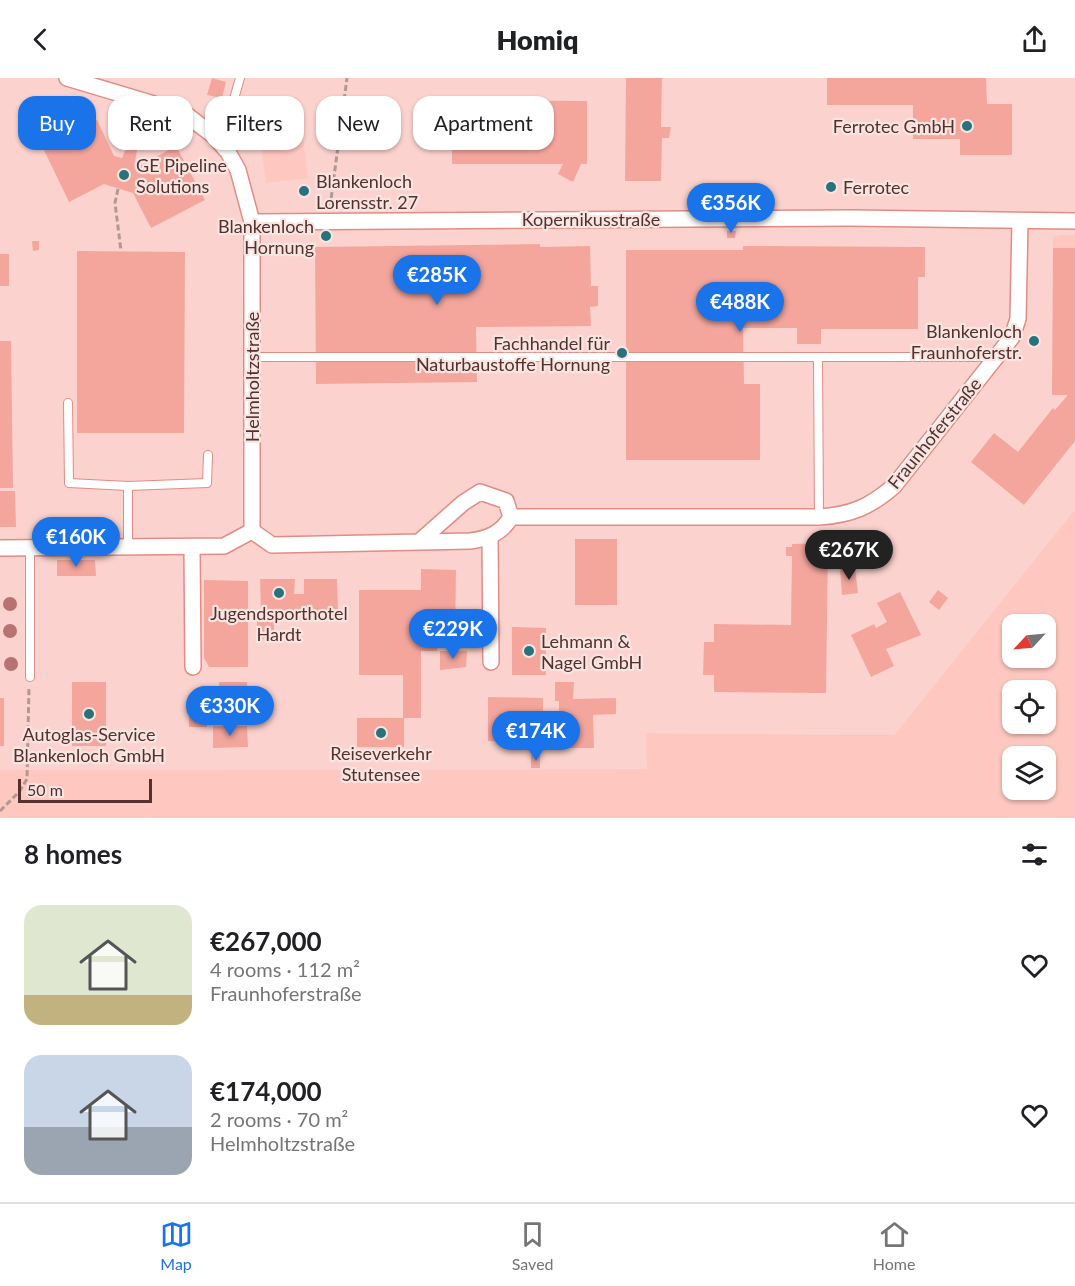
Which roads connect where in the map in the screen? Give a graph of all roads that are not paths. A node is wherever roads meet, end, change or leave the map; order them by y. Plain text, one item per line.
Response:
1 (67, 78) edge
2 (240, 78) edge
3 (235, 96) edge
4 (205, 128) edge
5 (226, 150) edge
6 (1020, 220) junction
7 (1075, 221) edge
8 (252, 222) junction
9 (252, 357) junction
10 (996, 357) junction
11 (818, 358) junction
12 (68, 403) dead end
13 (208, 455) dead end
14 (128, 486) junction
15 (511, 517) junction
16 (819, 517) junction
17 (252, 531) junction
18 (490, 537) junction
19 (420, 541) junction
20 (128, 547) junction
21 (192, 547) junction
22 (0, 548) edge
23 (30, 549) junction
24 (491, 662) dead end
25 (194, 667) dead end
26 (30, 677) road end

1 - 4 street, Helmholtzstraße
2 - 3 lane
5 - 8 street, Helmholtzstraße
6 - 7 street, Kopernikusstraße
6 - 8 street, Kopernikusstraße
6 - 10 street, Fraunhoferstraße
8 - 9 street, Helmholtzstraße
9 - 11 lane
9 - 17 street, Helmholtzstraße
10 - 11 lane
10 - 16 street, Fraunhoferstraße
11 - 16 lane
12 - 14 lane
13 - 14 lane
14 - 20 lane
15 - 16 street, Fraunhoferstraße
15 - 18 street
15 - 19 street
17 - 19 street
17 - 21 street
18 - 19 street
18 - 24 street
20 - 21 street
20 - 23 street
21 - 25 street
22 - 23 street
23 - 26 lane

